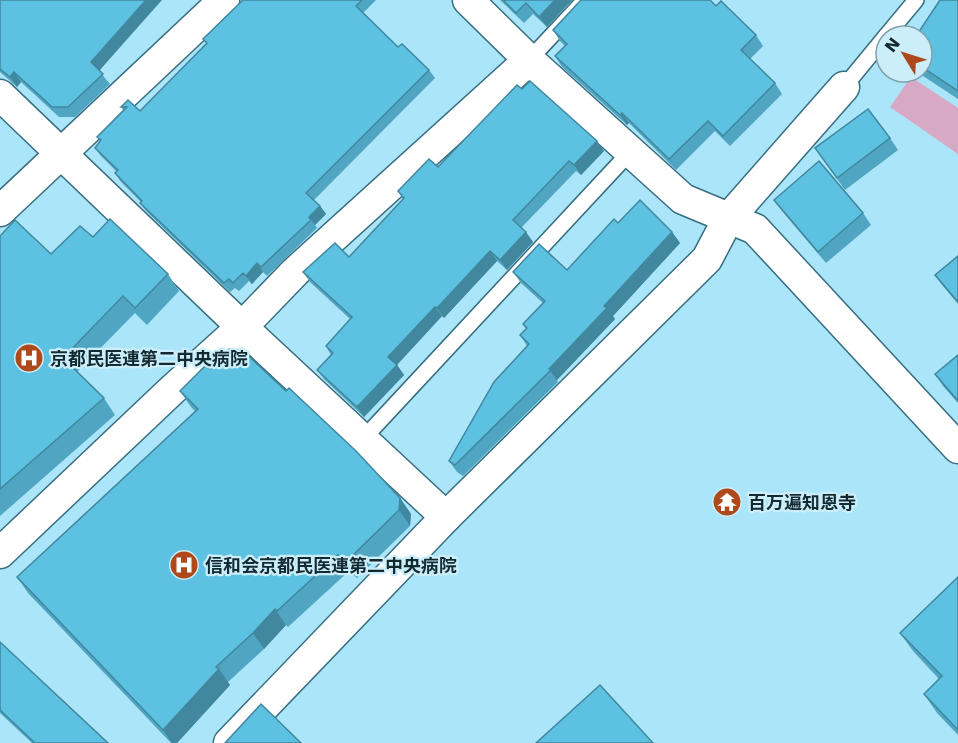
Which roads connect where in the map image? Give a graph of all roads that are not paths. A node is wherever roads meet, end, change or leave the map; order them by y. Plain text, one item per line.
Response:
1 (224, 0) edge
2 (468, 0) edge
3 (585, 0) edge
4 (916, 0) edge
5 (896, 24) edge
6 (874, 51) edge
7 (530, 60) junction
8 (844, 87) joint
9 (0, 94) edge
10 (630, 151) junction
11 (63, 153) junction
12 (0, 211) edge
13 (728, 219) junction
14 (242, 327) junction
15 (363, 439) junction
16 (958, 448) edge
17 (446, 518) junction
18 (0, 553) edge
19 (229, 743) edge

1 - 11 street
2 - 7 street
3 - 7 lane
4 - 5 lane
6 - 8 lane
7 - 10 street
7 - 14 street
8 - 13 street
9 - 11 street
10 - 13 street
10 - 15 lane
11 - 12 street
11 - 14 street
13 - 16 street
13 - 17 street
14 - 15 street
14 - 18 street
15 - 17 street
17 - 19 street

